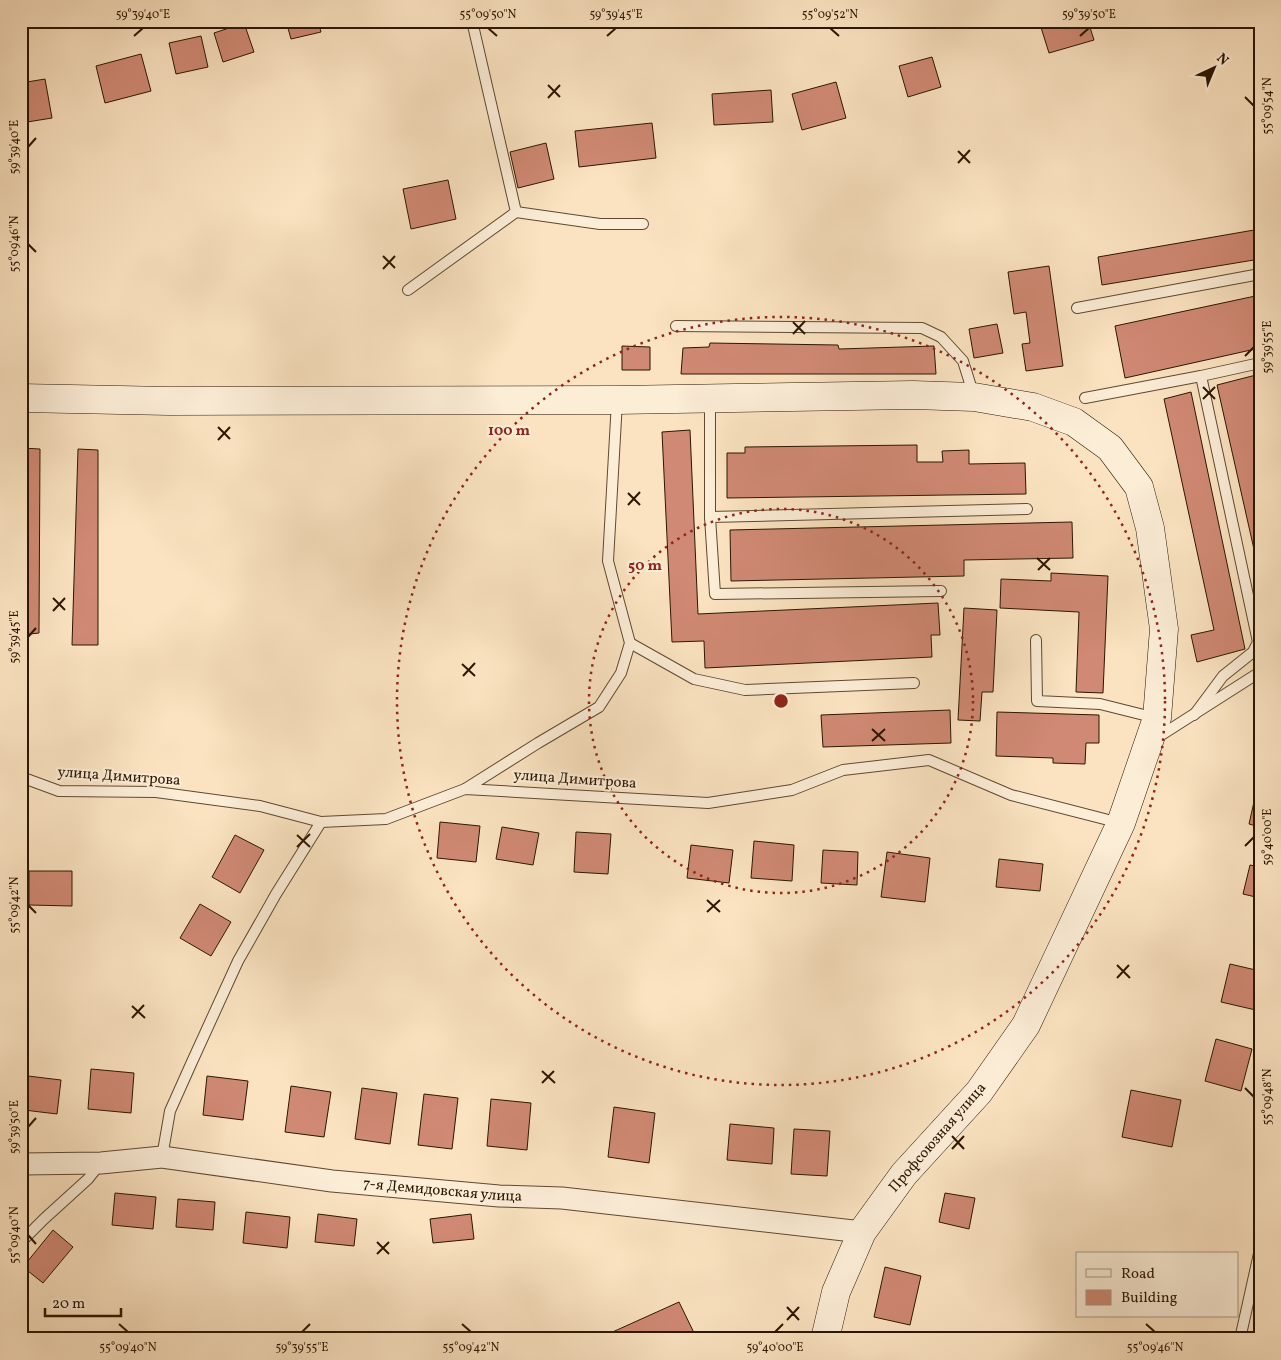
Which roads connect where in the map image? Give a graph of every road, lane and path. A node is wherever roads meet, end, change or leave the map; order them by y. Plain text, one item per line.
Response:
1 (472, 21) edge
2 (516, 212) junction
3 (643, 224) dead end
4 (1260, 274) edge
5 (408, 290) dead end
6 (1077, 308) dead end
7 (676, 326) dead end
8 (1260, 363) edge
9 (1200, 376) junction
10 (974, 397) junction
11 (21, 398) edge
12 (710, 398) junction
13 (1085, 398) dead end
14 (616, 400) junction
15 (1027, 508) dead end
16 (710, 517) junction
17 (941, 591) dead end
18 (1036, 640) dead end
19 (630, 643) junction
20 (1260, 672) edge
21 (914, 684) dead end
22 (1194, 715) junction
23 (1157, 718) junction
24 (1148, 744) junction
25 (21, 777) edge
26 (465, 789) junction
27 (321, 822) junction
28 (1121, 823) junction
29 (162, 1157) junction
30 (101, 1163) junction
31 (21, 1164) edge
32 (862, 1232) junction
33 (21, 1242) edge
34 (1260, 1249) edge
35 (825, 1339) edge
36 (1240, 1339) edge

1 - 2 lane
2 - 3 lane
2 - 5 lane
4 - 6 lane
7 - 10 lane
8 - 9 lane
9 - 13 lane
9 - 22 lane
10 - 12 main road, Профсоюзная улица
10 - 23 main road, Профсоюзная улица
11 - 14 main road, Профсоюзная улица
12 - 14 main road, Профсоюзная улица
12 - 16 lane
14 - 19 lane
15 - 16 lane
16 - 17 lane
18 - 23 lane
19 - 21 lane
19 - 26 lane
20 - 22 lane
22 - 24 lane
23 - 24 main road, Профсоюзная улица
24 - 28 main road, Профсоюзная улица
25 - 27 lane, улица Димитрова
26 - 27 lane, улица Димитрова
26 - 28 lane, улица Димитрова
27 - 29 lane
28 - 32 main road, Профсоюзная улица
29 - 30 street, 7-я Демидовская улица
29 - 32 street, 7-я Демидовская улица
30 - 31 street, 7-я Демидовская улица
30 - 33 lane
32 - 35 main road, Профсоюзная улица
34 - 36 lane

